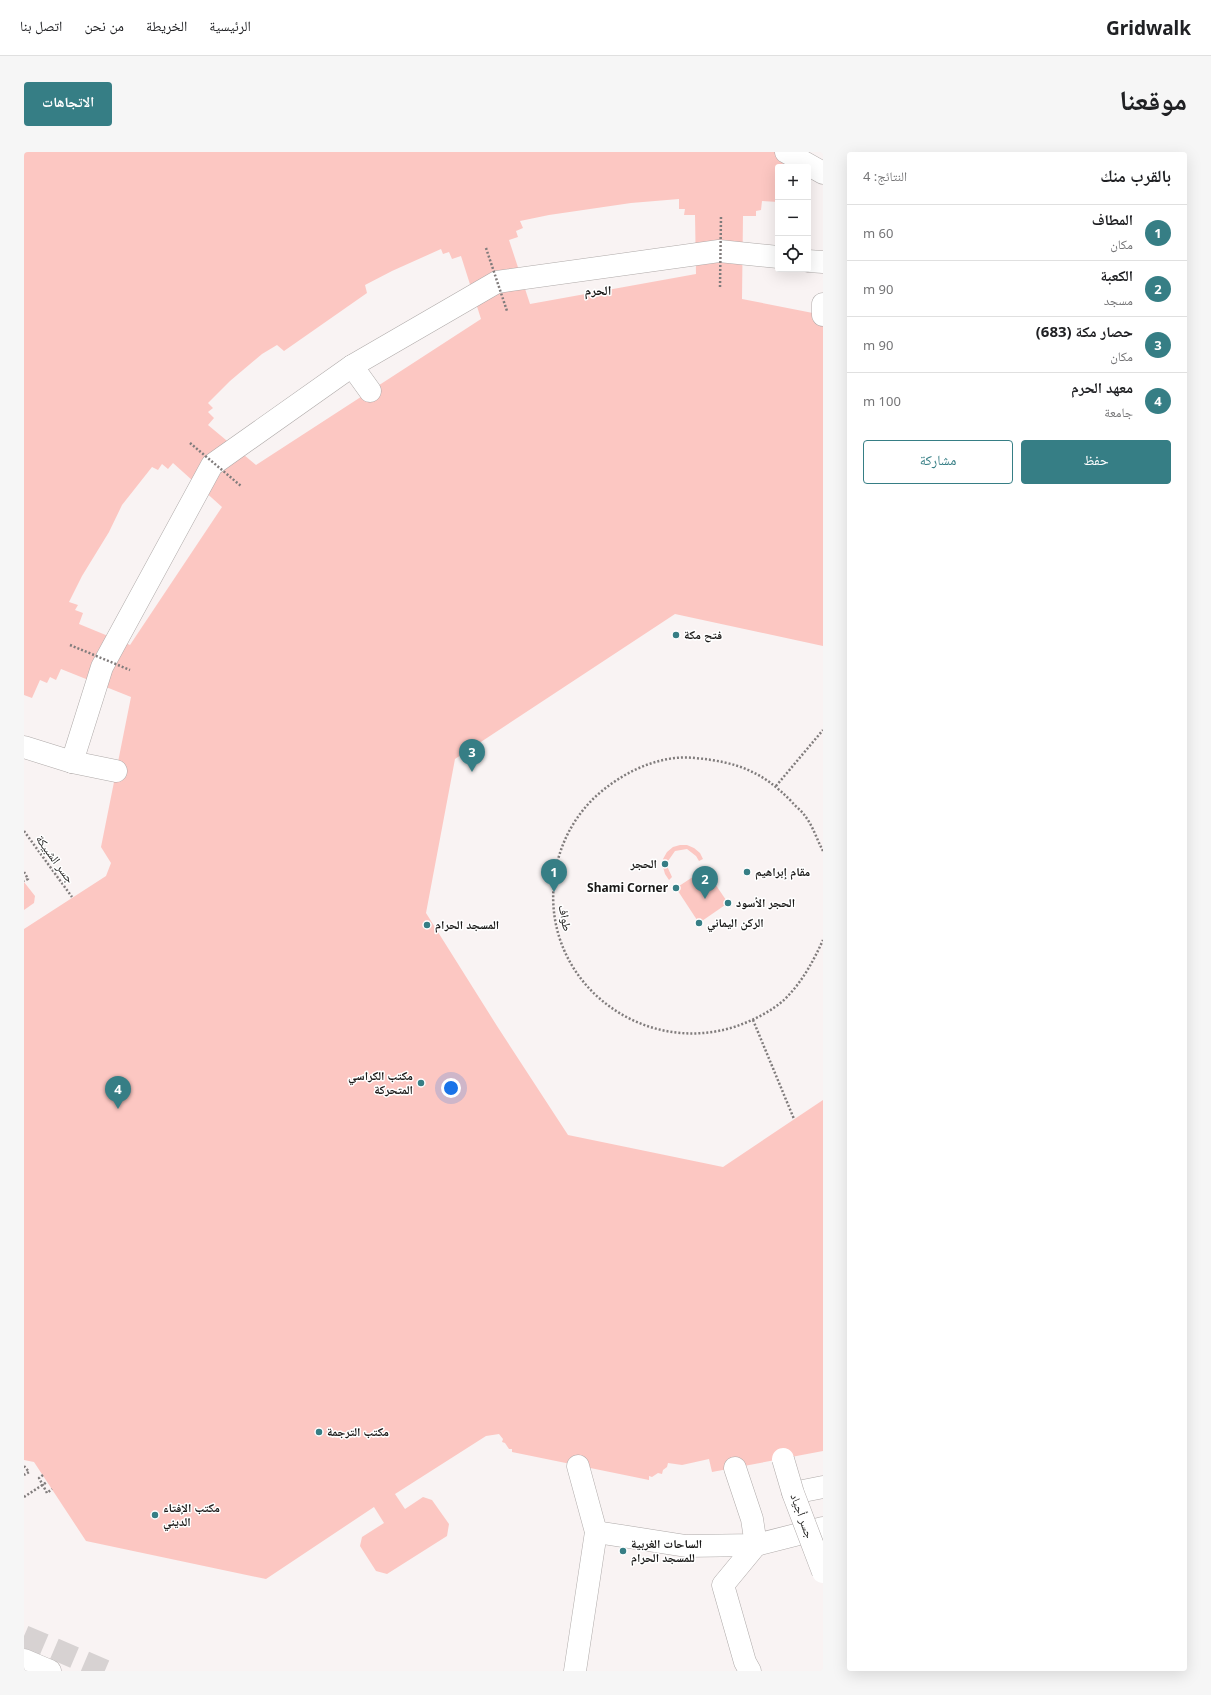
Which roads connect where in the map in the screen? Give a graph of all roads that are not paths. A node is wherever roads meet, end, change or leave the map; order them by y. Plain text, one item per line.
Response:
1 (786, 152) edge
2 (823, 173) edge
3 (775, 257) edge
4 (811, 260) edge
5 (823, 262) edge
6 (823, 304) edge
7 (823, 314) edge
8 (352, 366) junction
9 (370, 391) dead end
10 (24, 747) edge
11 (72, 762) junction
12 (116, 771) dead end
13 (783, 1459) dead end
14 (578, 1466) dead end
15 (735, 1468) dead end
16 (823, 1487) edge
17 (793, 1493) junction
18 (823, 1528) edge
19 (596, 1532) junction
20 (756, 1545) junction
21 (823, 1572) edge
22 (24, 1660) edge
23 (50, 1671) edge
24 (575, 1671) edge
25 (750, 1671) edge

1 - 2 street
3 - 8 street
4 - 5 street
6 - 7 street
8 - 9 street
8 - 11 street
10 - 11 street
11 - 12 street
13 - 17 street, جسر أجياد, bridge
14 - 19 street
15 - 20 street
16 - 17 street
17 - 21 street, جسر أجياد, bridge
18 - 20 street
19 - 20 street
19 - 24 street
20 - 25 street
22 - 23 street

